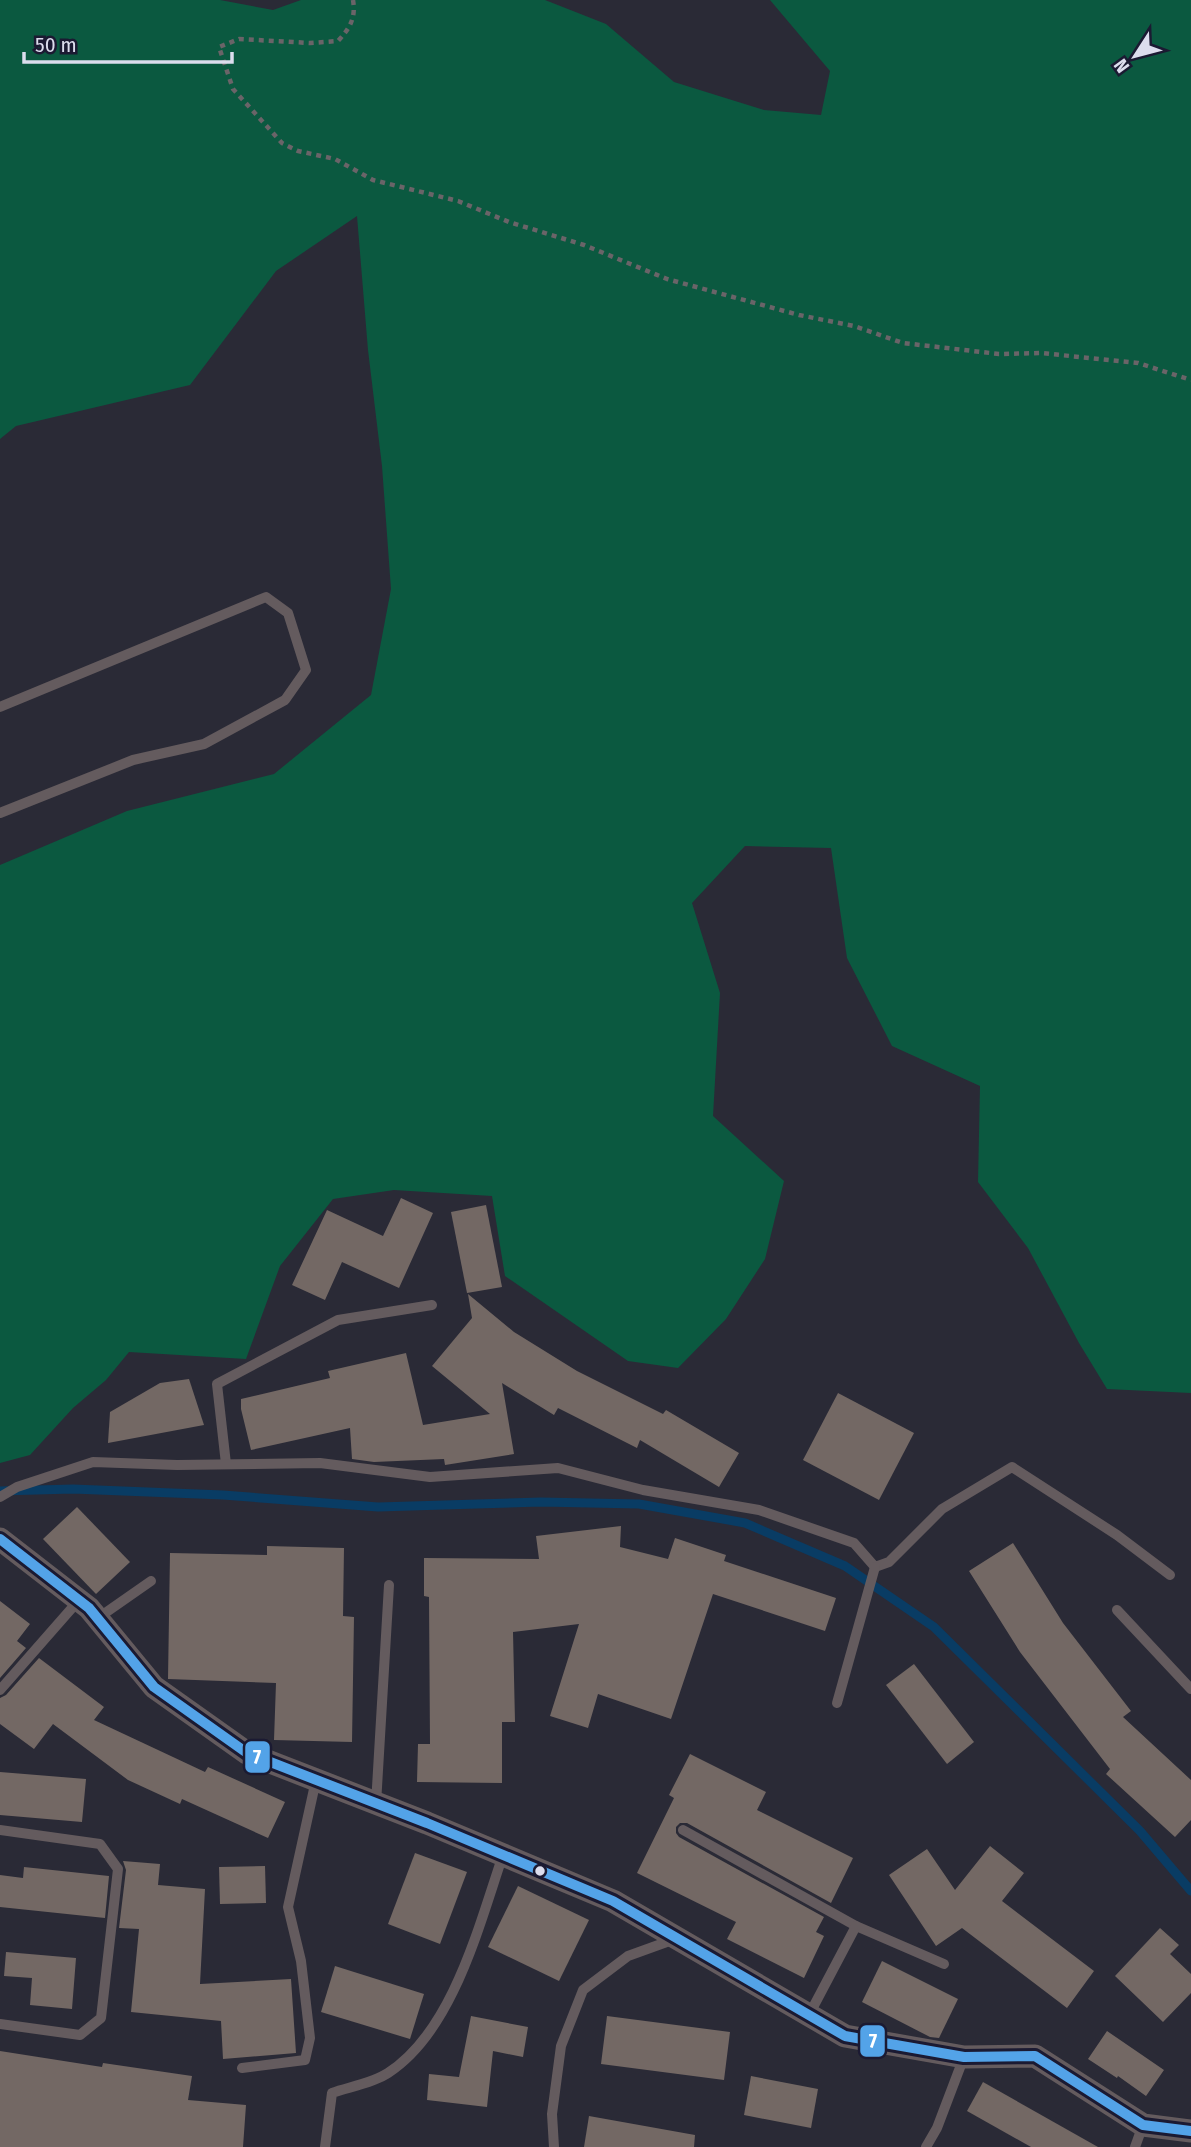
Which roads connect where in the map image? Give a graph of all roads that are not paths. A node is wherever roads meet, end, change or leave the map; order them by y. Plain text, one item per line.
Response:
1 (0, 708) edge
2 (0, 813) edge
3 (432, 1305) dead end
4 (226, 1464) junction
5 (0, 1497) edge
6 (0, 1539) edge
7 (875, 1568) junction
8 (1170, 1575) dead end
9 (152, 1581) dead end
10 (389, 1585) dead end
11 (79, 1600) junction
12 (1117, 1610) dead end
13 (98, 1618) junction
14 (1191, 1689) edge
15 (0, 1690) edge
16 (837, 1703) dead end
17 (316, 1780) junction
18 (376, 1804) junction
19 (0, 1830) edge
20 (683, 1830) dead end
21 (503, 1855) junction
22 (856, 1926) junction
23 (678, 1938) junction
24 (944, 1964) dead end
25 (808, 2015) junction
26 (0, 2024) edge
27 (964, 2057) junction
28 (242, 2067) dead end
29 (1143, 2125) junction
30 (1191, 2131) edge
31 (324, 2147) edge
32 (554, 2147) edge
33 (926, 2147) edge
34 (1135, 2147) edge

1 - 2 lane
3 - 4 lane
4 - 5 lane
4 - 7 lane
6 - 11 street
7 - 8 lane
7 - 16 lane
9 - 13 lane
10 - 18 lane
11 - 13 street
11 - 15 lane
12 - 14 lane
13 - 17 street
17 - 18 street
17 - 28 lane
18 - 21 street
19 - 26 lane
20 - 22 lane
21 - 23 street
21 - 31 lane
22 - 24 lane
22 - 25 lane
23 - 25 street
23 - 32 lane
25 - 27 street
27 - 29 street
27 - 33 lane
29 - 30 street
29 - 34 lane

